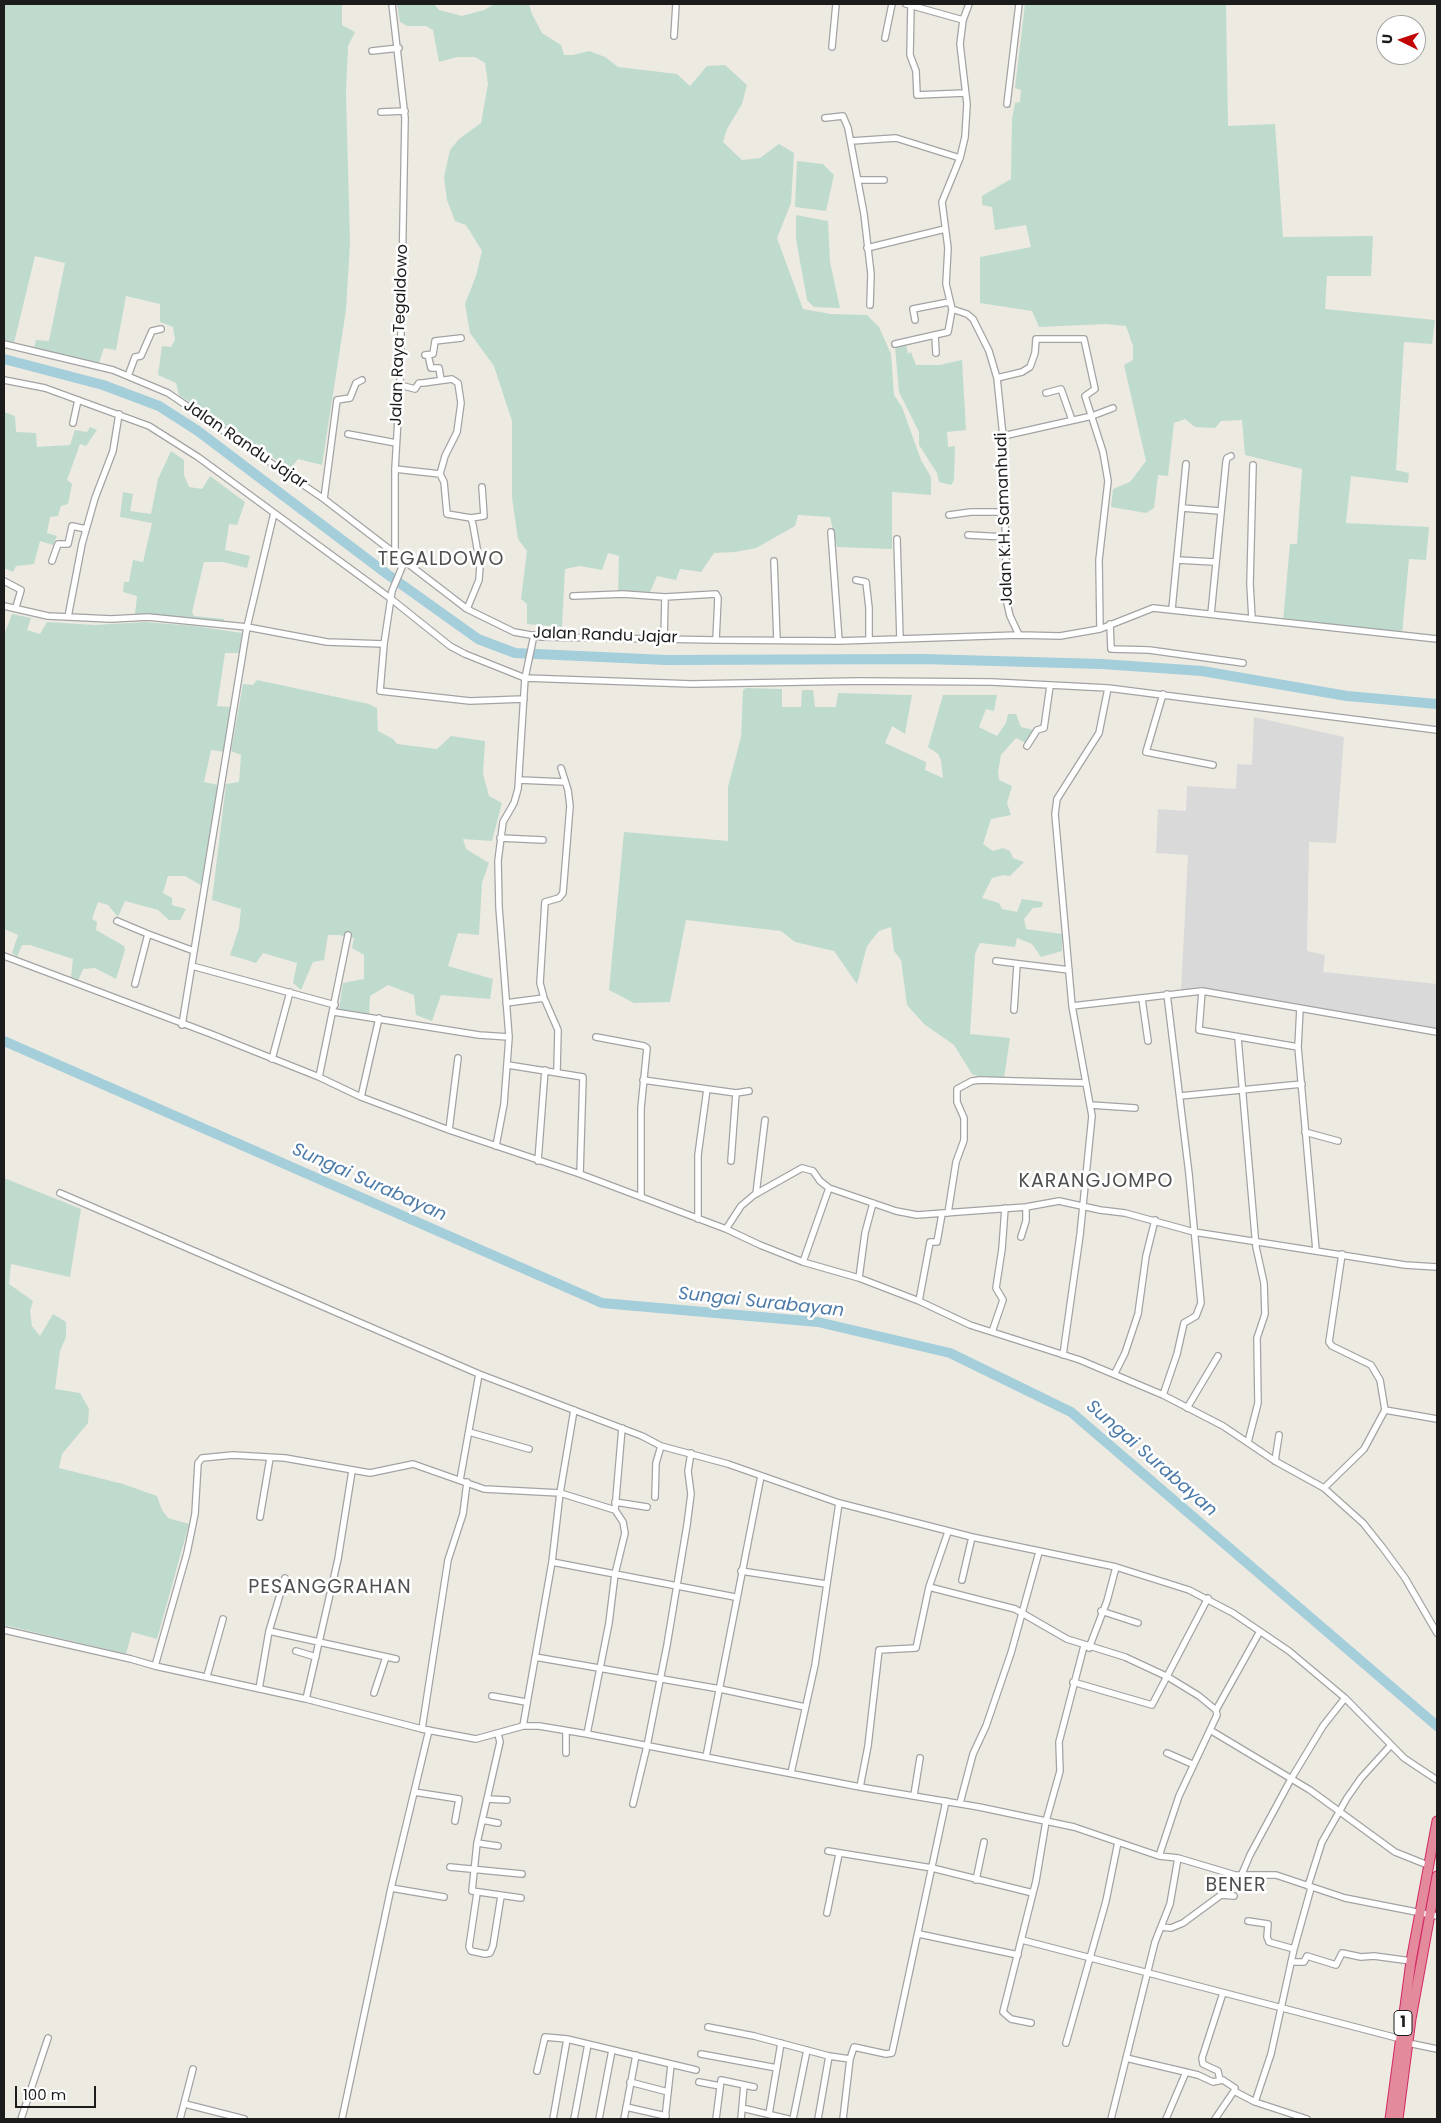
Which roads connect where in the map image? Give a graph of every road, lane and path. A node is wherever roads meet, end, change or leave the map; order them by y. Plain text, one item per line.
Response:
1 (392, 4) edge
2 (676, 4) edge
3 (836, 4) edge
4 (892, 4) edge
5 (909, 4) edge
6 (969, 4) edge
7 (1019, 4) edge
8 (963, 20) junction
9 (674, 36) dead end
10 (885, 38) dead end
11 (832, 47) dead end
12 (399, 48) junction
13 (372, 51) dead end
14 (965, 93) junction
15 (1007, 104) dead end
16 (405, 111) junction
17 (381, 112) dead end
18 (825, 118) dead end
19 (851, 141) junction
20 (960, 158) junction
21 (858, 180) junction
22 (884, 180) dead end
23 (945, 229) junction
24 (868, 248) junction
25 (949, 302) junction
26 (870, 305) dead end
27 (952, 310) junction
28 (915, 320) dead end
29 (161, 330) dead end
30 (934, 336) junction
31 (461, 338) dead end
32 (4, 344) edge
33 (895, 344) dead end
34 (936, 353) dead end
35 (129, 373) junction
36 (998, 378) junction
37 (4, 380) edge
38 (362, 380) dead end
39 (441, 380) junction
40 (400, 385) junction
41 (1046, 393) dead end
42 (78, 400) junction
43 (1113, 408) dead end
44 (119, 414) junction
45 (1092, 416) junction
46 (1072, 420) junction
47 (73, 423) dead end
48 (348, 434) dead end
49 (1003, 436) junction
50 (396, 443) junction
51 (1231, 456) dead end
52 (1186, 464) dead end
53 (1253, 465) dead end
54 (395, 469) junction
55 (440, 474) junction
56 (482, 487) dead end
57 (324, 500) junction
58 (1182, 508) junction
59 (1220, 511) junction
60 (1003, 512) junction
61 (274, 514) junction
62 (950, 515) dead end
63 (471, 518) junction
64 (86, 528) junction
65 (831, 532) dead end
66 (968, 535) dead end
67 (1005, 537) junction
68 (897, 540) dead end
69 (394, 551) junction
70 (405, 560) junction
71 (1177, 560) junction
72 (52, 561) dead end
73 (774, 561) dead end
74 (1215, 562) junction
75 (856, 580) dead end
76 (4, 581) edge
77 (573, 596) dead end
78 (665, 597) junction
79 (390, 598) junction
80 (4, 606) edge
81 (16, 608) junction
82 (468, 609) junction
83 (1172, 609) junction
84 (1211, 614) junction
85 (68, 617) junction
86 (1252, 619) junction
87 (1110, 624) junction
88 (248, 627) junction
89 (1100, 629) junction
90 (900, 634) junction
91 (1019, 634) junction
92 (869, 635) junction
93 (664, 636) junction
94 (716, 636) junction
95 (777, 636) junction
96 (839, 636) junction
97 (533, 638) junction
98 (1437, 639) edge
99 (384, 644) junction
100 (1243, 663) dead end
101 (526, 675) junction
102 (1108, 688) junction
103 (1050, 691) junction
104 (1163, 694) junction
105 (524, 699) junction
106 (1437, 730) edge
107 (1026, 746) dead end
108 (1213, 766) dead end
109 (561, 768) dead end
110 (519, 780) junction
111 (565, 782) junction
112 (500, 838) junction
113 (543, 840) dead end
114 (117, 922) dead end
115 (148, 934) junction
116 (348, 935) dead end
117 (194, 951) junction
118 (4, 956) edge
119 (996, 961) dead end
120 (1017, 965) junction
121 (192, 966) junction
122 (1069, 970) junction
123 (135, 984) dead end
124 (1202, 991) junction
125 (290, 992) junction
126 (1167, 994) junction
127 (544, 998) junction
128 (1142, 999) junction
129 (506, 1003) junction
130 (335, 1005) junction
131 (1072, 1006) junction
132 (1300, 1008) junction
133 (1014, 1010) dead end
134 (334, 1012) junction
135 (379, 1018) junction
136 (182, 1022) junction
137 (1437, 1032) edge
138 (509, 1037) junction
139 (596, 1037) dead end
140 (1238, 1038) junction
141 (1148, 1041) dead end
142 (1298, 1047) junction
143 (458, 1058) dead end
144 (272, 1059) junction
145 (508, 1065) junction
146 (545, 1070) junction
147 (557, 1071) junction
148 (319, 1077) junction
149 (643, 1080) junction
150 (1085, 1082) junction
151 (1302, 1084) junction
152 (707, 1089) junction
153 (1243, 1091) junction
154 (749, 1092) dead end
155 (736, 1093) junction
156 (362, 1094) junction
157 (1180, 1096) junction
158 (1091, 1104) junction
159 (1135, 1108) dead end
160 (765, 1120) dead end
161 (450, 1128) junction
162 (1305, 1132) junction
163 (1338, 1141) dead end
164 (497, 1144) junction
165 (539, 1158) junction
166 (731, 1161) dead end
167 (580, 1171) junction
168 (829, 1188) junction
169 (60, 1193) dead end
170 (756, 1194) junction
171 (640, 1197) junction
172 (873, 1203) junction
173 (1082, 1206) junction
174 (1026, 1207) junction
175 (1005, 1208) junction
176 (946, 1212) junction
177 (698, 1219) junction
178 (1154, 1222) junction
179 (726, 1228) junction
180 (1195, 1235) junction
181 (1021, 1238) dead end
182 (1256, 1246) junction
183 (1316, 1250) junction
184 (1341, 1257) junction
185 (803, 1262) junction
186 (1437, 1267) edge
187 (859, 1278) junction
188 (919, 1301) junction
189 (992, 1332) junction
190 (1063, 1355) junction
191 (1218, 1356) dead end
192 (1115, 1373) junction
193 (480, 1374) junction
194 (1163, 1395) junction
195 (1187, 1408) junction
196 (574, 1410) junction
197 (1385, 1410) junction
198 (1437, 1419) edge
199 (622, 1428) junction
200 (469, 1432) junction
201 (1279, 1435) dead end
202 (1248, 1442) junction
203 (661, 1446) junction
204 (529, 1449) dead end
205 (691, 1453) junction
206 (270, 1458) junction
207 (1275, 1461) junction
208 (352, 1471) junction
209 (761, 1476) junction
210 (460, 1480) junction
211 (467, 1482) junction
212 (1324, 1488) junction
213 (560, 1493) junction
214 (655, 1497) dead end
215 (615, 1502) junction
216 (839, 1503) junction
217 (647, 1507) dead end
218 (615, 1510) junction
219 (260, 1517) dead end
220 (948, 1532) junction
221 (972, 1537) junction
222 (1039, 1552) junction
223 (552, 1562) junction
224 (1116, 1567) junction
225 (741, 1571) junction
226 (615, 1576) junction
227 (285, 1578) dead end
228 (962, 1580) dead end
229 (826, 1584) junction
230 (929, 1587) junction
231 (675, 1588) junction
232 (736, 1597) junction
233 (1208, 1598) junction
234 (1101, 1611) junction
235 (1022, 1615) junction
236 (223, 1619) dead end
237 (1138, 1623) dead end
238 (4, 1630) edge
239 (269, 1631) junction
240 (1259, 1633) junction
241 (1437, 1633) edge
242 (320, 1641) junction
243 (1087, 1647) junction
244 (296, 1651) dead end
245 (535, 1656) junction
246 (316, 1657) junction
247 (386, 1657) junction
248 (396, 1659) dead end
249 (155, 1666) junction
250 (599, 1668) junction
251 (207, 1676) junction
252 (1168, 1677) junction
253 (659, 1678) junction
254 (1073, 1682) junction
255 (258, 1689) junction
256 (720, 1689) junction
257 (374, 1693) dead end
258 (492, 1696) dead end
259 (306, 1698) junction
260 (1344, 1698) junction
261 (526, 1702) junction
262 (806, 1707) junction
263 (1216, 1710) junction
264 (523, 1726) junction
265 (1210, 1730) junction
266 (566, 1731) junction
267 (426, 1732) junction
268 (587, 1734) junction
269 (499, 1738) junction
270 (647, 1746) junction
271 (1391, 1746) junction
272 (566, 1753) dead end
273 (1167, 1753) dead end
274 (706, 1757) junction
275 (920, 1758) dead end
276 (1192, 1764) junction
277 (791, 1773) junction
278 (1291, 1779) junction
279 (1437, 1780) edge
280 (860, 1787) junction
281 (414, 1792) junction
282 (914, 1795) junction
283 (487, 1798) junction
284 (507, 1800) dead end
285 (960, 1803) junction
286 (633, 1804) dead end
287 (945, 1804) junction
288 (1340, 1813) junction
289 (482, 1820) junction
290 (455, 1821) dead end
291 (1046, 1821) junction
292 (1437, 1821) edge
293 (498, 1823) dead end
294 (984, 1842) dead end
295 (477, 1843) junction
296 (498, 1846) dead end
297 (1116, 1846) junction
298 (828, 1851) dead end
299 (839, 1854) junction
300 (1159, 1856) junction
301 (1178, 1858) junction
302 (1430, 1866) junction
303 (450, 1867) dead end
304 (932, 1868) junction
305 (473, 1869) junction
306 (522, 1874) dead end
307 (1241, 1876) junction
308 (1437, 1876) edge
309 (976, 1880) junction
310 (391, 1888) junction
311 (1310, 1890) junction
312 (477, 1893) junction
313 (1033, 1893) junction
314 (501, 1896) junction
315 (1234, 1896) dead end
316 (444, 1897) dead end
317 (521, 1898) dead end
318 (827, 1913) dead end
319 (1422, 1913) junction
320 (1434, 1916) edge
321 (1248, 1921) dead end
322 (1424, 1926) junction
323 (1161, 1927) junction
324 (919, 1934) junction
325 (1022, 1940) junction
326 (1294, 1949) junction
327 (1018, 1955) junction
328 (1090, 1957) junction
329 (1411, 1961) junction
330 (1291, 1962) junction
331 (1148, 1973) junction
332 (1223, 1993) junction
333 (1282, 2008) junction
334 (1031, 2023) dead end
335 (708, 2027) dead end
336 (48, 2038) dead end
337 (566, 2040) junction
338 (1404, 2041) junction
339 (782, 2043) junction
340 (1066, 2043) dead end
341 (588, 2044) junction
342 (1437, 2049) edge
343 (612, 2050) junction
344 (807, 2050) junction
345 (701, 2054) dead end
346 (636, 2055) junction
347 (829, 2056) junction
348 (1126, 2058) junction
349 (850, 2059) junction
350 (672, 2065) junction
351 (777, 2068) junction
352 (193, 2069) dead end
353 (696, 2070) dead end
354 (537, 2071) dead end
355 (1186, 2072) junction
356 (1220, 2080) junction
357 (630, 2082) junction
358 (699, 2082) dead end
359 (720, 2086) junction
360 (744, 2086) junction
361 (754, 2087) dead end
362 (668, 2092) junction
363 (1234, 2092) junction
364 (1256, 2102) junction
365 (185, 2104) junction
366 (626, 2107) junction
367 (742, 2108) junction
368 (769, 2114) junction
369 (666, 2117) edge
370 (22, 2119) edge
371 (180, 2119) edge
372 (244, 2119) edge
373 (342, 2119) edge
374 (553, 2119) edge
375 (574, 2119) edge
376 (599, 2119) edge
377 (624, 2119) edge
378 (716, 2119) edge
379 (741, 2119) edge
380 (788, 2119) edge
381 (793, 2119) edge
382 (818, 2119) edge
383 (843, 2119) edge
384 (1111, 2119) edge
385 (1166, 2119) edge
386 (1215, 2119) edge
387 (1307, 2119) edge
388 (1390, 2119) edge
389 (1398, 2119) edge

1 - 12 street, Jalan Raya Tegaldowo
2 - 9 street
3 - 11 street
4 - 10 street
5 - 8 street
5 - 14 street
6 - 8 street
7 - 15 street
8 - 14 street
12 - 13 street
12 - 16 street, Jalan Raya Tegaldowo
14 - 20 street
16 - 17 street
16 - 40 street, Jalan Raya Tegaldowo
18 - 19 street
19 - 20 street
19 - 21 street
20 - 23 street
21 - 22 street
21 - 24 street
23 - 24 street
23 - 25 street
24 - 26 street
25 - 27 street
25 - 28 street
27 - 30 street
27 - 36 street, Jalan K.H. Samanhudi
29 - 35 street
30 - 33 street
30 - 34 street
31 - 39 street
32 - 35 street, Jalan Randu Jajar
35 - 57 street, Jalan Randu Jajar
36 - 45 street
36 - 49 street, Jalan K.H. Samanhudi
37 - 42 street
38 - 57 street
39 - 40 street
39 - 55 street
40 - 50 street, Jalan Raya Tegaldowo
41 - 46 street
42 - 44 street
42 - 47 street
43 - 45 street
44 - 61 street
44 - 64 street
45 - 46 street
45 - 89 street
46 - 49 street
48 - 50 street
49 - 60 street, Jalan K.H. Samanhudi
50 - 54 street, Jalan Raya Tegaldowo
51 - 59 street
52 - 58 street
53 - 86 street
54 - 55 street
54 - 69 street, Jalan Raya Tegaldowo
55 - 63 street
56 - 63 street
57 - 69 street, Jalan Randu Jajar
58 - 59 street
58 - 71 street
59 - 74 street
60 - 62 street
60 - 67 street, Jalan K.H. Samanhudi
61 - 79 street
61 - 88 street
63 - 82 street
64 - 72 street
64 - 85 street
65 - 96 street
66 - 67 street
67 - 91 street, Jalan K.H. Samanhudi
68 - 90 street
69 - 70 street, Jalan Randu Jajar
70 - 79 street
70 - 82 street, Jalan Randu Jajar
71 - 74 street
71 - 83 street
73 - 95 street
74 - 84 street
75 - 92 street
76 - 81 street
77 - 78 street
78 - 93 street
78 - 94 street
79 - 99 street
79 - 101 street
80 - 81 street
81 - 85 street
82 - 97 street, Jalan Randu Jajar
83 - 84 street
83 - 87 street
84 - 86 street
85 - 88 street
86 - 98 street
87 - 89 street
87 - 100 street
88 - 99 street
88 - 117 street
89 - 91 street
90 - 91 street, Jalan Randu Jajar
90 - 92 street, Jalan Randu Jajar
92 - 96 street, Jalan Randu Jajar
93 - 94 street, Jalan Randu Jajar
93 - 97 street, Jalan Randu Jajar
94 - 95 street, Jalan Randu Jajar
95 - 96 street, Jalan Randu Jajar
97 - 101 street
99 - 105 street
101 - 103 street
101 - 105 street
102 - 103 street
102 - 104 street
102 - 122 street
103 - 107 street
104 - 106 street
104 - 108 street
105 - 110 street
109 - 111 street
110 - 111 street
110 - 112 street
111 - 127 street
112 - 113 street
112 - 129 street
114 - 115 street
115 - 117 street
115 - 123 street
116 - 130 street
117 - 121 street
118 - 136 street
119 - 120 street
120 - 122 street
120 - 133 street
121 - 125 street
121 - 136 street
122 - 131 street
124 - 126 street
124 - 132 street
124 - 140 street
125 - 130 street
125 - 144 street
126 - 128 street
126 - 157 street
127 - 129 street
127 - 147 street
128 - 131 street
128 - 141 street
129 - 138 street
130 - 134 street
131 - 150 street
132 - 137 street
132 - 142 street
134 - 135 street
134 - 148 street
135 - 138 street
135 - 156 street
136 - 144 street
138 - 145 street
139 - 149 street
140 - 142 street
140 - 153 street
142 - 151 street
143 - 161 street
144 - 148 street
145 - 146 street
145 - 164 street
146 - 147 street
146 - 165 street
147 - 167 street
148 - 156 street
149 - 152 street
149 - 171 street
150 - 158 street
150 - 176 street
151 - 153 street
151 - 162 street
152 - 155 street
152 - 177 street
153 - 157 street
153 - 182 street
154 - 155 street
155 - 166 street
156 - 161 street
157 - 180 street
158 - 159 street
158 - 173 street
160 - 170 street
161 - 164 street
162 - 163 street
162 - 183 street
164 - 165 street
165 - 167 street
167 - 171 street
168 - 170 street
168 - 172 street
168 - 185 street
169 - 193 street
170 - 179 street
171 - 177 street
172 - 176 street
172 - 187 street
173 - 174 street
173 - 178 street
173 - 190 street
174 - 175 street
174 - 181 street
175 - 176 street
175 - 189 street
176 - 188 street
177 - 179 street
178 - 180 street
178 - 192 street
179 - 185 street
180 - 182 street
180 - 194 street
182 - 183 street
182 - 202 street
183 - 184 street
184 - 186 street
184 - 197 street
185 - 187 street
187 - 188 street
188 - 189 street
189 - 190 street
190 - 192 street
191 - 195 street
192 - 194 street
193 - 196 street
193 - 200 street
194 - 195 street
195 - 202 street
196 - 199 street
196 - 213 street
197 - 198 street
197 - 212 street
199 - 203 street
199 - 215 street
200 - 204 street
200 - 210 street
201 - 207 street
202 - 207 street
203 - 205 street
203 - 214 street
205 - 209 street
205 - 231 street
206 - 208 street
206 - 219 street
206 - 249 street
207 - 212 street
208 - 210 street
208 - 242 street
209 - 216 street
209 - 225 street
210 - 211 street
211 - 213 street
211 - 267 street
212 - 241 street
213 - 218 street
213 - 223 street
215 - 217 street
215 - 218 street
216 - 220 street
216 - 229 street
218 - 226 street
220 - 221 street
220 - 230 street
221 - 222 street
221 - 228 street
222 - 224 street
222 - 235 street
223 - 226 street
223 - 245 street
224 - 233 street
224 - 234 street
225 - 229 street
225 - 232 street
226 - 231 street
226 - 250 street
227 - 239 street
229 - 262 street
230 - 235 street
230 - 280 street
231 - 232 street
231 - 253 street
232 - 256 street
233 - 240 street
233 - 252 street
234 - 237 street
234 - 243 street
235 - 243 street
235 - 285 street
236 - 251 street
238 - 249 street
239 - 242 street
239 - 255 street
240 - 260 street
240 - 263 street
242 - 246 street
242 - 247 street
243 - 252 street
243 - 254 street
244 - 246 street
245 - 250 street
245 - 261 street
246 - 259 street
247 - 248 street
247 - 257 street
249 - 251 street
250 - 253 street
250 - 268 street
251 - 255 street
252 - 254 street
252 - 263 street
253 - 256 street
253 - 270 street
254 - 291 street
255 - 259 street
256 - 262 street
256 - 274 street
258 - 261 street
259 - 267 street
260 - 271 street
260 - 278 street
261 - 264 street
262 - 277 street
263 - 265 street
264 - 266 street
264 - 269 street
265 - 276 street
265 - 278 street
266 - 268 street
266 - 272 street
267 - 269 street
267 - 281 street
268 - 270 street
269 - 283 street
270 - 274 street
270 - 286 street
271 - 279 street
271 - 288 street
273 - 276 street
274 - 277 street
275 - 282 street
276 - 300 street
277 - 280 street
278 - 288 street
278 - 307 street
280 - 282 street
281 - 290 street
281 - 310 street
282 - 287 street
283 - 284 street
283 - 289 street
285 - 287 street
285 - 291 street
287 - 304 street
288 - 302 street
288 - 311 street
289 - 293 street
289 - 295 street
291 - 297 street
291 - 313 street
292 - 302 highway, 1
294 - 309 street
295 - 296 street
295 - 305 street
297 - 300 street
297 - 328 street
298 - 299 street
299 - 304 street
299 - 318 street
300 - 301 street
301 - 307 street
301 - 323 street
302 - 319 highway, 1
303 - 305 street
304 - 309 street
304 - 324 street
305 - 306 street
305 - 312 street
307 - 311 street
308 - 320 highway, 1
309 - 313 street
310 - 316 street
310 - 373 street
311 - 319 street
311 - 326 street
312 - 314 street
312 - 314 street
313 - 325 street
314 - 317 street
315 - 323 street
319 - 320 street
319 - 322 highway, 1
320 - 322 highway, 1
321 - 326 street
322 - 329 highway, 1
322 - 338 highway, 1
323 - 331 street
324 - 327 street
324 - 349 street
325 - 327 street
325 - 328 street
326 - 330 street
327 - 334 street
328 - 331 street
328 - 340 street
329 - 330 street
329 - 338 highway, 1
330 - 333 street
331 - 332 street
331 - 348 street
332 - 333 street
332 - 356 street
333 - 338 street
333 - 364 street
335 - 339 street
336 - 370 street
337 - 341 street
337 - 354 street
337 - 374 street
338 - 342 street
338 - 388 highway, 1
338 - 389 highway, 1
339 - 344 street
339 - 351 street
341 - 343 street
341 - 375 street
343 - 346 street
343 - 376 street
344 - 347 street
344 - 381 street
345 - 351 street
346 - 350 street
346 - 357 street
347 - 349 street
347 - 382 street
348 - 355 street
348 - 384 street
349 - 383 street
350 - 353 street
350 - 362 street
351 - 368 street
352 - 365 street
355 - 356 street
355 - 385 street
356 - 363 street
357 - 362 street
357 - 366 street
358 - 359 street
359 - 360 street
359 - 378 street
360 - 361 street
360 - 367 street
362 - 369 street
363 - 364 street
363 - 386 street
364 - 387 street
365 - 371 street
365 - 372 street
366 - 369 street
366 - 377 street
367 - 368 street
367 - 379 street
368 - 380 street

